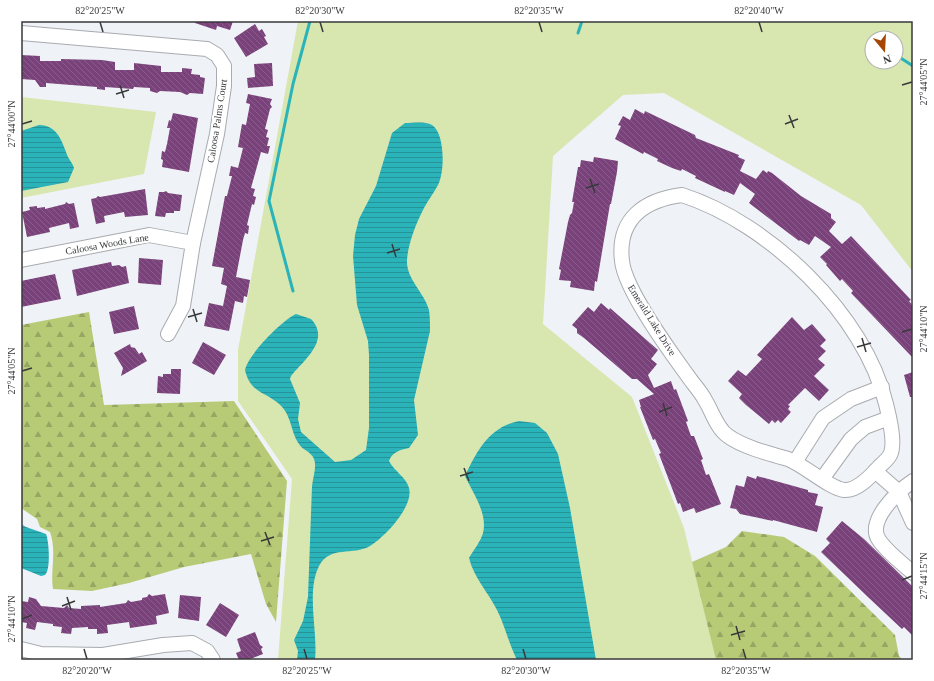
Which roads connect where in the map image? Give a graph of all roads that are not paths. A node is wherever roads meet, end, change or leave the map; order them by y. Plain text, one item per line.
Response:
1 (21, 33) edge
2 (193, 243) junction
3 (21, 260) edge
4 (168, 334) dead end
5 (882, 387) junction
6 (889, 418) junction
7 (795, 462) junction
8 (875, 471) junction
9 (822, 479) junction
10 (913, 481) edge
11 (898, 492) junction
12 (913, 523) edge
13 (913, 573) edge
14 (21, 649) edge
15 (41, 657) edge
16 (213, 660) edge

1 - 2 street, Caloosa Palms Court
2 - 3 street, Caloosa Woods Lane
2 - 4 street, Caloosa Palms Court
5 - 6 street, Emerald Lake Drive
5 - 7 street
5 - 7 street, Emerald Lake Drive
6 - 8 street, Emerald Lake Drive
6 - 9 street
7 - 9 street, Emerald Lake Drive
8 - 9 street, Emerald Lake Drive
8 - 11 street
10 - 11 street
11 - 12 street
11 - 13 street
14 - 15 street
15 - 16 street

